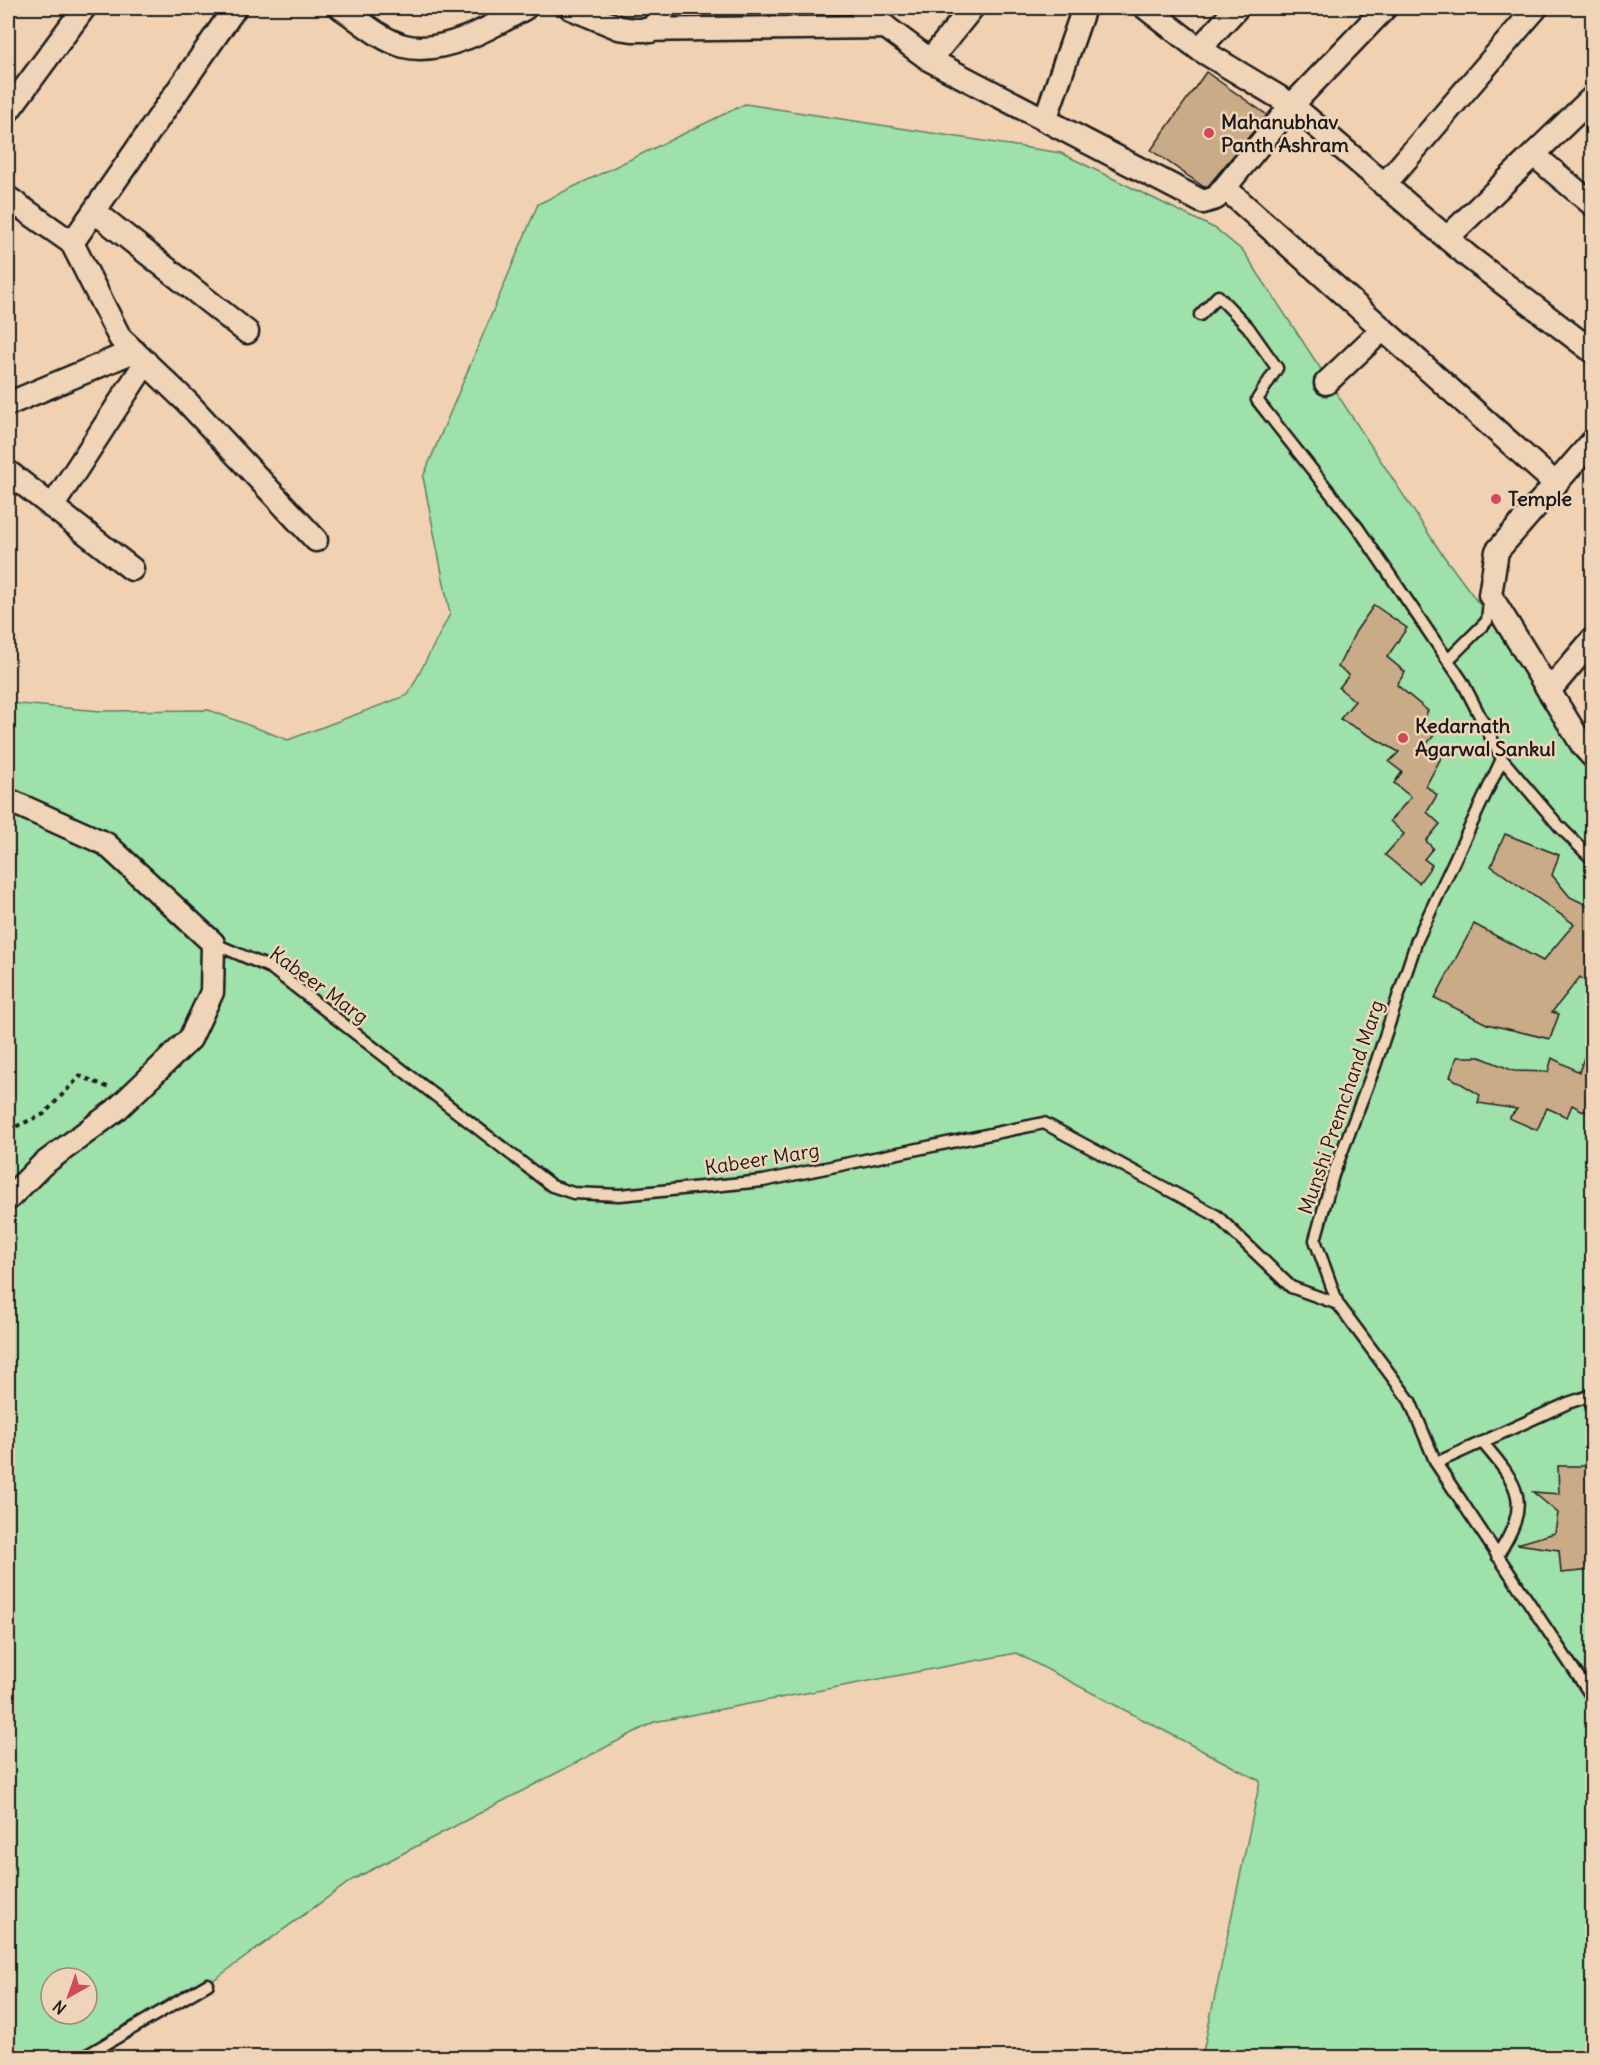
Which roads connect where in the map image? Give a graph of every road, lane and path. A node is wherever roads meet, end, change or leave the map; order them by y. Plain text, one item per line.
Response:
1 (84, 8) edge
2 (235, 8) edge
3 (341, 8) edge
4 (525, 8) edge
5 (571, 8) edge
6 (665, 8) edge
7 (860, 8) edge
8 (972, 8) edge
9 (1146, 8) edge
10 (1237, 8) edge
11 (1385, 8) edge
12 (1536, 8) edge
13 (1086, 12) edge
14 (886, 27) junction
15 (651, 31) junction
16 (1199, 49) junction
17 (930, 60) junction
18 (1593, 98) edge
19 (1292, 105) junction
20 (8, 111) edge
21 (1045, 120) junction
22 (1534, 154) junction
23 (1384, 185) junction
24 (1225, 188) junction
25 (8, 198) edge
26 (1593, 204) edge
27 (94, 211) junction
28 (1448, 237) junction
29 (72, 243) junction
30 (1200, 315) dead end
31 (1383, 329) junction
32 (247, 332) dead end
33 (1593, 351) edge
34 (140, 357) junction
35 (1326, 383) dead end
36 (8, 404) edge
37 (1593, 442) edge
38 (8, 472) edge
39 (1556, 484) junction
40 (52, 507) junction
41 (316, 540) dead end
42 (132, 569) dead end
43 (1490, 595) junction
44 (1593, 640) edge
45 (1448, 660) junction
46 (1549, 691) junction
47 (1593, 756) edge
48 (1502, 759) junction
49 (8, 800) edge
50 (1593, 859) edge
51 (213, 943) junction
52 (129, 1097) junction
53 (8, 1130) edge
54 (8, 1199) edge
55 (1338, 1304) junction
56 (1593, 1395) edge
57 (1482, 1442) junction
58 (1436, 1462) junction
59 (1497, 1556) junction
60 (1593, 1697) edge
61 (208, 1984) dead end
62 (82, 2058) edge

1 - 20 street
2 - 27 street
3 - 4 street
5 - 15 street
6 - 15 street
7 - 14 street
8 - 17 street
9 - 16 street
10 - 16 street
11 - 19 street
12 - 23 street
13 - 21 street
14 - 15 street
14 - 17 street
16 - 19 street
17 - 21 street
18 - 22 street
19 - 23 street
19 - 24 street
21 - 24 street
22 - 26 street
22 - 28 street
23 - 28 street
24 - 31 street
25 - 29 street
27 - 29 street
27 - 32 street
28 - 33 street
29 - 34 street
30 - 45 lane
31 - 35 street
31 - 39 street
34 - 36 street
34 - 40 street
34 - 41 street
37 - 39 street
38 - 40 street
39 - 43 street
40 - 42 street
43 - 45 lane
43 - 46 street
44 - 46 street
45 - 48 lane
46 - 47 street
48 - 50 lane
48 - 55 lane, Munshi Premchand Marg
49 - 51 street
51 - 52 street
51 - 55 lane, Kabeer Marg
52 - 53 path
52 - 54 street
55 - 58 lane, Munshi Premchand Marg
56 - 57 lane
57 - 58 lane
57 - 59 lane
58 - 59 lane, Munshi Premchand Marg
59 - 60 lane, Munshi Premchand Marg
61 - 62 lane

